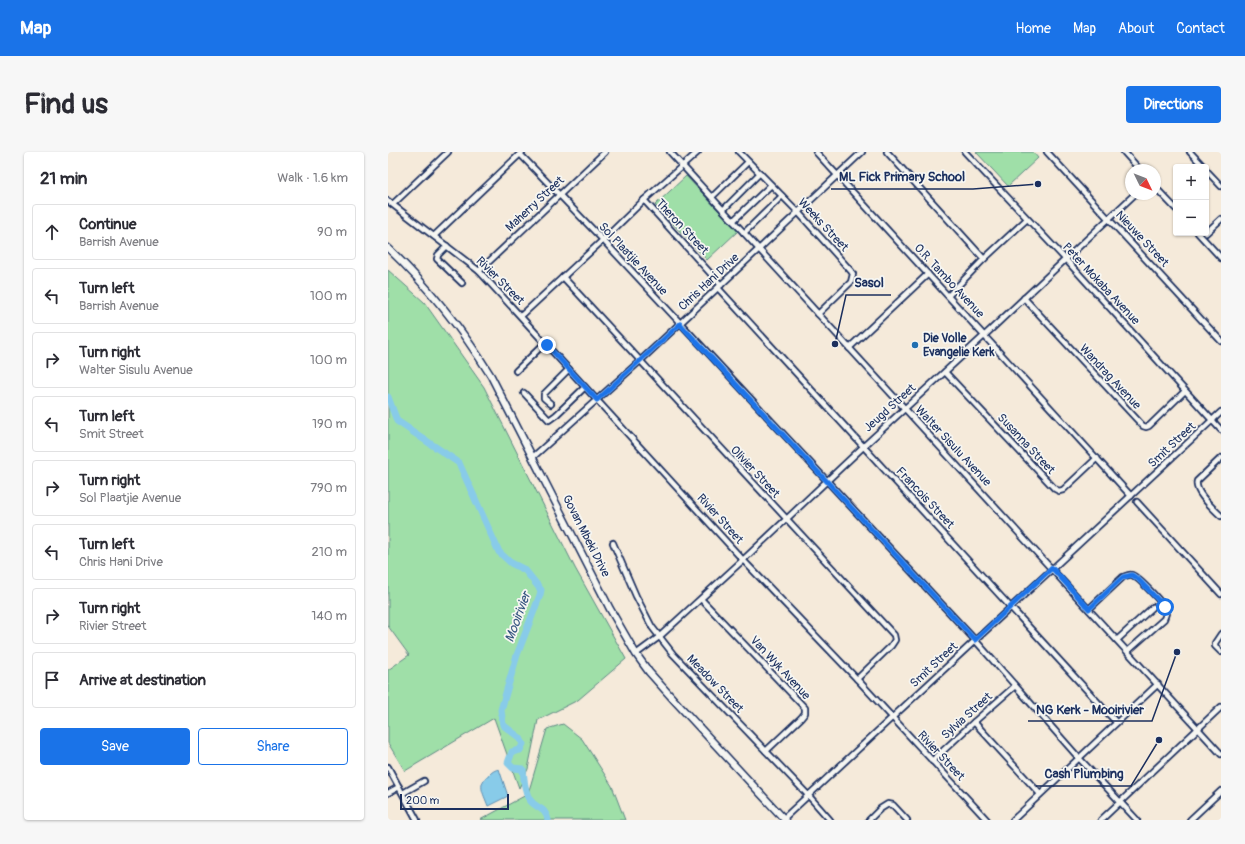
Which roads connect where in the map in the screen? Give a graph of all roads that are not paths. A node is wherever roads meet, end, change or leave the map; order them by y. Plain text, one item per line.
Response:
1 (448, 152) edge
2 (605, 152) edge
3 (670, 152) edge
4 (698, 152) edge
5 (739, 152) edge
6 (816, 152) edge
7 (862, 152) edge
8 (887, 152) edge
9 (965, 152) edge
10 (1047, 152) edge
11 (1124, 152) edge
12 (1190, 152) edge
13 (521, 153) edge
14 (748, 162) junction
15 (1135, 164) edge
16 (1201, 164) edge
17 (683, 165) junction
18 (760, 173) junction
19 (1209, 173) edge
20 (837, 175) junction
21 (771, 185) junction
22 (1221, 186) edge
23 (1161, 194) edge
24 (560, 195) junction
25 (782, 196) junction
26 (712, 197) junction
27 (388, 200) edge
28 (644, 200) junction
29 (1129, 200) edge
30 (393, 204) junction
31 (1173, 207) edge
32 (723, 210) junction
33 (798, 212) junction
34 (1027, 219) junction
35 (1109, 219) junction
36 (1221, 219) edge
37 (733, 221) junction
38 (1209, 230) edge
39 (744, 233) junction
40 (434, 236) junction
41 (1201, 236) edge
42 (603, 240) junction
43 (447, 246) junction
44 (388, 248) edge
45 (759, 249) junction
46 (1221, 258) edge
47 (984, 259) junction
48 (1065, 260) junction
49 (479, 271) junction
50 (928, 274) junction
51 (562, 277) junction
52 (462, 283) dead end
53 (720, 286) junction
54 (949, 295) junction
55 (1024, 298) junction
56 (818, 314) junction
57 (521, 316) junction
58 (680, 324) junction
59 (985, 335) junction
60 (1221, 341) edge
61 (545, 343) junction
62 (849, 348) junction
63 (640, 361) junction
64 (569, 369) junction
65 (516, 371) dead end
66 (945, 372) junction
67 (585, 386) junction
68 (1185, 391) junction
69 (524, 393) dead end
70 (597, 400) junction
71 (551, 404) dead end
72 (905, 408) junction
73 (1221, 412) edge
74 (1212, 420) junction
75 (1221, 430) edge
76 (864, 446) junction
77 (533, 458) junction
78 (1097, 458) junction
79 (1221, 458) edge
80 (827, 482) junction
81 (1131, 496) junction
82 (1137, 502) dead end
83 (1221, 516) edge
84 (786, 520) junction
85 (613, 543) dead end
86 (744, 560) junction
87 (1052, 568) junction
88 (1221, 594) edge
89 (701, 598) junction
90 (1011, 606) junction
91 (1153, 607) dead end
92 (1089, 609) junction
93 (1221, 634) edge
94 (659, 637) junction
95 (975, 640) junction
96 (1117, 640) junction
97 (1128, 652) junction
98 (1220, 652) edge
99 (636, 654) junction
100 (857, 679) junction
101 (1158, 684) junction
102 (1015, 686) junction
103 (1221, 707) edge
104 (893, 718) junction
105 (974, 722) junction
106 (1116, 722) junction
107 (1198, 728) junction
108 (766, 751) junction
109 (1221, 754) edge
110 (1078, 757) junction
111 (932, 761) junction
112 (388, 767) edge
113 (424, 781) dead end
114 (399, 787) junction
115 (1221, 791) edge
116 (388, 793) edge
117 (403, 793) junction
118 (1040, 794) junction
119 (808, 796) junction
120 (1120, 802) junction
121 (784, 819) edge
122 (417, 820) edge
123 (830, 820) edge
124 (869, 820) edge
125 (907, 820) edge
126 (987, 820) edge
127 (1013, 820) edge
128 (1101, 820) edge
129 (1137, 820) edge
130 (1190, 820) edge

1 - 30 street
2 - 24 street, Maherry Street
3 - 17 street, Walter Sisulu Avenue
4 - 17 street
5 - 14 street, Weeks Street
6 - 20 street, O.R. Tambo Avenue
7 - 20 street, Chris Hani Drive
8 - 47 street
9 - 34 street, Peter Mokaba Avenue
10 - 35 street, Nieuwe Street
11 - 15 street
12 - 16 street
13 - 24 street, Sol Plaatjie Avenue
13 - 40 street
14 - 18 street, Weeks Street
14 - 26 street
17 - 26 street, Walter Sisulu Avenue
17 - 28 street
18 - 21 street, Weeks Street
18 - 32 street
19 - 22 street
20 - 33 street, Chris Hani Drive
20 - 50 street, O.R. Tambo Avenue
21 - 25 street, Weeks Street
21 - 37 street
23 - 31 street
24 - 42 street, Sol Plaatjie Avenue
24 - 49 street, Maherry Street
25 - 33 street, Weeks Street
25 - 39 street
26 - 32 street, Walter Sisulu Avenue
27 - 30 street, Rivier Street
28 - 42 street
28 - 53 street, Theron Street
29 - 35 street, Jeugd Street
30 - 40 street, Rivier Street
32 - 37 street, Walter Sisulu Avenue
33 - 45 street, Chris Hani Drive
33 - 56 street, Weeks Street
34 - 47 street
34 - 48 street, Peter Mokaba Avenue
35 - 48 street, Jeugd Street
35 - 60 street, Nieuwe Street
36 - 38 street
37 - 39 street, Walter Sisulu Avenue
39 - 45 street, Walter Sisulu Avenue
40 - 43 street, Rivier Street
41 - 46 street
42 - 51 street
42 - 58 street, Sol Plaatjie Avenue
43 - 49 street, Rivier Street
43 - 52 street
44 - 77 main road, Govan Mbeki Drive
45 - 53 street, Chris Hani Drive
45 - 56 street, Walter Sisulu Avenue
47 - 54 street
48 - 55 street, Jeugd Street
48 - 68 street, Peter Mokaba Avenue
49 - 57 street, Rivier Street
50 - 54 street, O.R. Tambo Avenue
50 - 62 street
51 - 57 street
51 - 63 street, Olivier Street
53 - 58 street, Chris Hani Drive
53 - 76 street, Francois Street
54 - 59 street, O.R. Tambo Avenue
55 - 59 street, Jeugd Street
55 - 68 street, Wandrag Avenue
56 - 62 street, Walter Sisulu Avenue
57 - 61 street, Rivier Street
58 - 63 street, Chris Hani Drive
58 - 80 street, Sol Plaatjie Avenue
59 - 66 street, Jeugd Street
59 - 78 street, O.R. Tambo Avenue
61 - 64 street, Rivier Street
61 - 65 street
62 - 72 street, Walter Sisulu Avenue
63 - 70 street, Chris Hani Drive
63 - 84 street, Olivier Street
64 - 67 street, Rivier Street
64 - 71 street
66 - 72 street, Jeugd Street
66 - 78 street, Susanna Street
67 - 69 street
67 - 70 street, Rivier Street
68 - 74 street, Peter Mokaba Avenue
70 - 77 street, Chris Hani Drive
70 - 86 street, Rivier Street
72 - 76 street, Jeugd Street
72 - 87 street, Walter Sisulu Avenue
73 - 74 street, Smit Street
74 - 75 street, Peter Mokaba Avenue
74 - 81 street, Smit Street
76 - 80 street, Jeugd Street
76 - 90 street, Francois Street
77 - 99 main road, Govan Mbeki Drive
78 - 81 street, O.R. Tambo Avenue
79 - 83 street
80 - 84 street, Jeugd Street
80 - 95 street, Sol Plaatjie Avenue
81 - 87 street, Smit Street
82 - 88 street
84 - 86 street, Jeugd Street
84 - 100 street, Olivier Street
85 - 94 street, Meadow Street
86 - 89 street, Jeugd Street
86 - 100 street, Rivier Street
87 - 90 street, Smit Street
87 - 92 street, Walter Sisulu Avenue
89 - 94 street, Jeugd Street
89 - 108 street, Van Wyk Avenue
90 - 95 street, Smit Street
90 - 106 street, Francois Street
91 - 96 street
92 - 96 street, Walter Sisulu Avenue
92 - 97 street
93 - 98 street
94 - 99 street, Jeugd Street
94 - 108 street, Meadow Street
95 - 102 street, Sol Plaatjie Avenue
95 - 104 street, Smit Street
96 - 97 street, Walter Sisulu Avenue
97 - 101 street, Walter Sisulu Avenue
99 - 121 main road, Govan Mbeki Drive
100 - 104 street, Rivier Street
101 - 106 street
101 - 107 street, Walter Sisulu Avenue
102 - 105 street, Sylvia Street
102 - 110 street, Sol Plaatjie Avenue
103 - 107 street
104 - 111 street, Rivier Street
104 - 119 street, Smit Street
105 - 111 street, Sylvia Street
105 - 118 street
106 - 110 street
107 - 109 street, Walter Sisulu Avenue
107 - 120 street
108 - 119 street, Meadow Street
110 - 118 street
110 - 120 street, Sol Plaatjie Avenue
111 - 126 street, Rivier Street
112 - 114 street
113 - 117 street
114 - 116 street
114 - 117 street
115 - 130 street
117 - 122 street
118 - 127 street
119 - 121 street, Smit Street
119 - 123 street, Meadow Street
120 - 128 street
120 - 129 street, Sol Plaatjie Avenue
124 - 125 street

